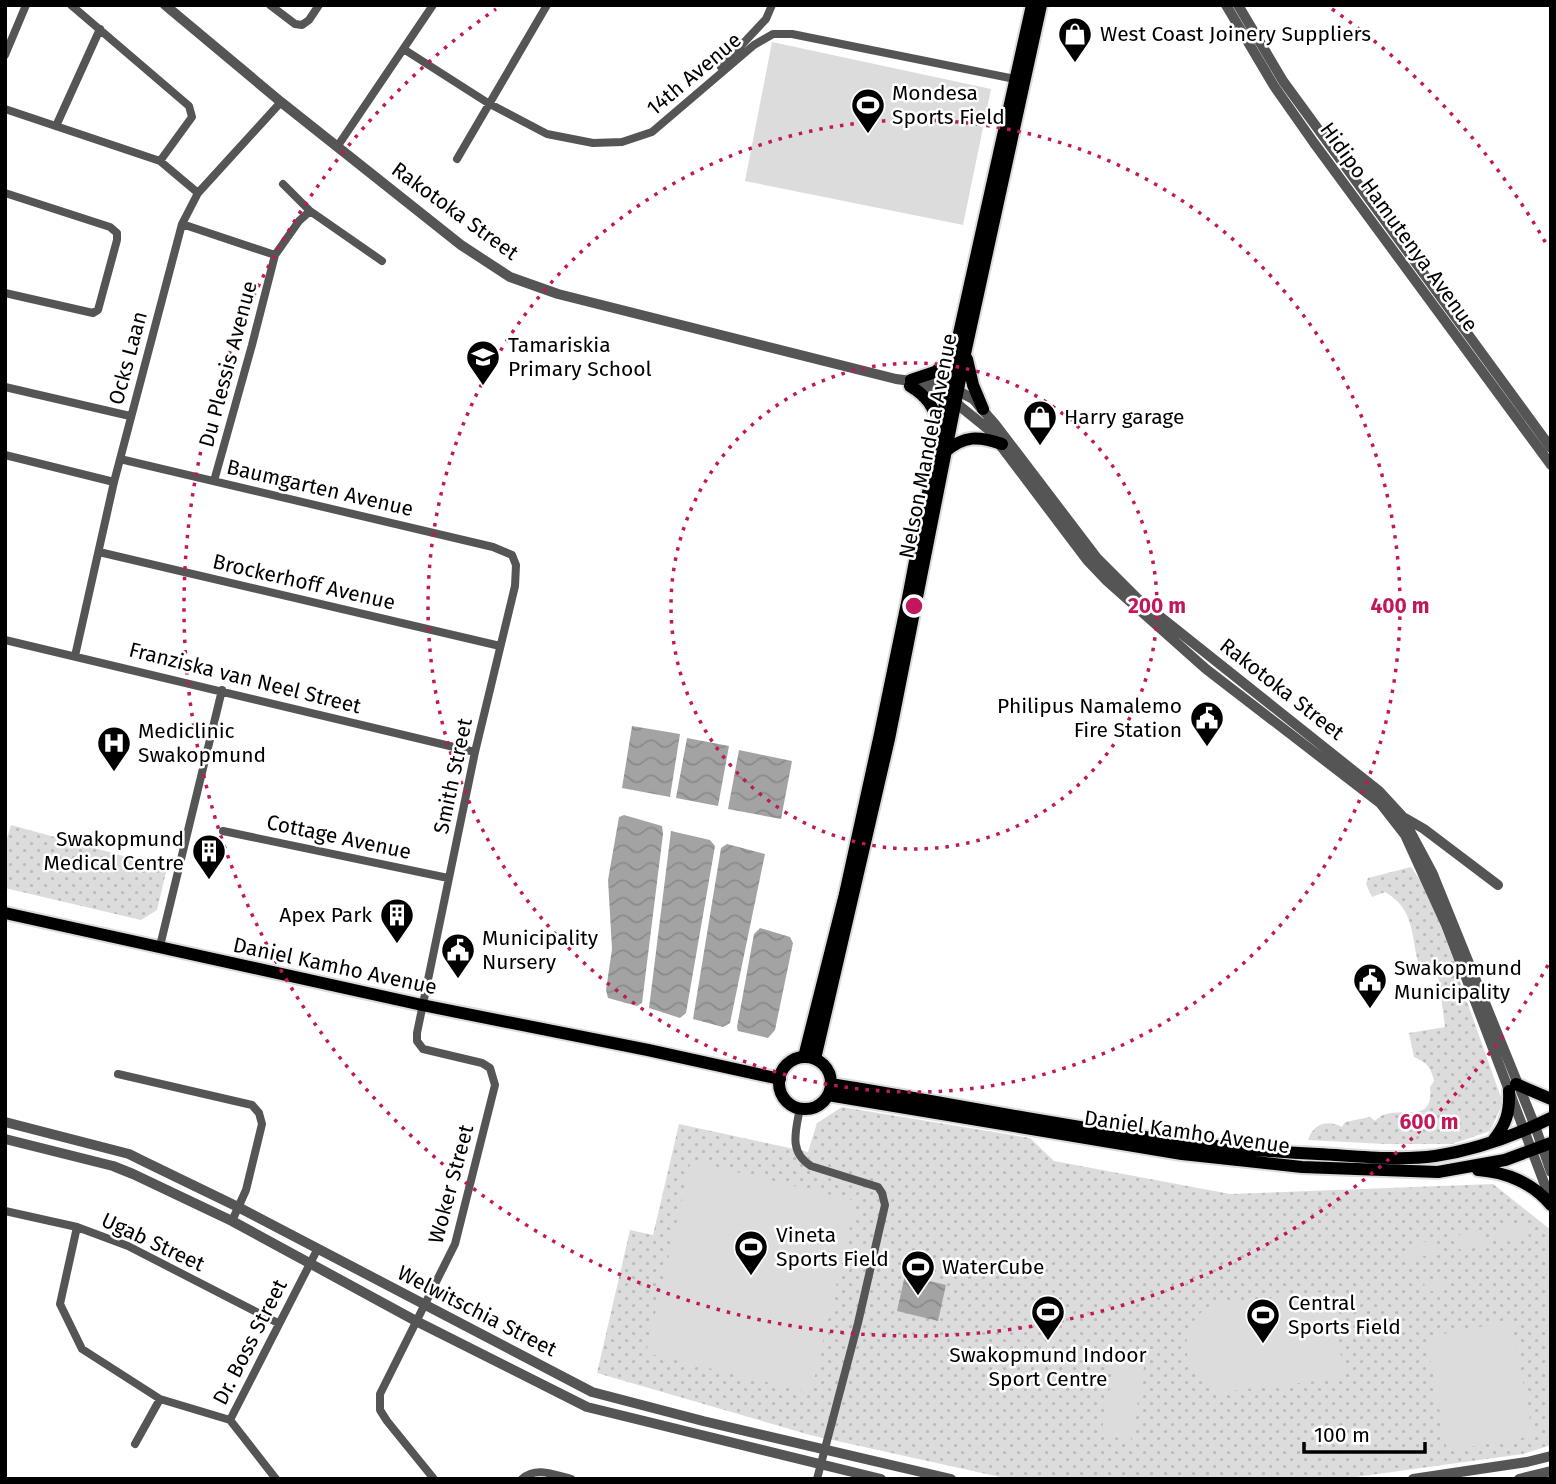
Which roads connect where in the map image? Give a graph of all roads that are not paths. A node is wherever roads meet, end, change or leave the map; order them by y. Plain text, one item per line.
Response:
1 (26, 5) edge
2 (71, 5) edge
3 (165, 5) edge
4 (270, 5) edge
5 (319, 5) edge
6 (433, 5) edge
7 (547, 5) edge
8 (772, 5) edge
9 (1032, 5) edge
10 (1041, 5) edge
11 (1226, 5) edge
12 (1238, 5) edge
13 (100, 29) junction
14 (405, 50) junction
15 (5, 55) edge
16 (1020, 80) junction
17 (698, 92) junction
18 (281, 102) junction
19 (488, 103) junction
20 (5, 109) edge
21 (56, 126) junction
22 (337, 147) junction
23 (457, 159) dead end
24 (160, 161) junction
25 (283, 184) dead end
26 (5, 193) edge
27 (198, 193) junction
28 (310, 211) junction
29 (182, 224) junction
30 (275, 255) junction
31 (382, 261) dead end
32 (5, 293) edge
33 (960, 352) junction
34 (911, 383) junction
35 (5, 387) edge
36 (952, 394) junction
37 (983, 409) junction
38 (130, 416) junction
39 (940, 430) junction
40 (1002, 444) junction
41 (1551, 448) edge
42 (945, 452) junction
43 (5, 455) edge
44 (120, 459) junction
45 (1551, 465) edge
46 (214, 481) junction
47 (114, 482) junction
48 (99, 552) junction
49 (512, 555) joint
50 (5, 640) edge
51 (500, 646) junction
52 (75, 656) junction
53 (222, 690) junction
54 (475, 752) junction
55 (1402, 816) junction
56 (223, 831) dead end
57 (448, 878) junction
58 (1498, 885) dead end
59 (5, 913) edge
60 (160, 946) junction
61 (422, 1005) junction
62 (810, 1058) junction
63 (118, 1074) dead end
64 (780, 1079) junction
65 (1513, 1087) junction
66 (829, 1089) junction
67 (1551, 1099) edge
68 (800, 1108) junction
69 (1551, 1118) edge
70 (5, 1122) edge
71 (1529, 1128) junction
72 (5, 1139) edge
73 (1492, 1142) junction
74 (1541, 1147) edge
75 (1456, 1170) junction
76 (1551, 1172) edge
77 (1551, 1203) edge
78 (238, 1207) junction
79 (5, 1211) edge
80 (232, 1221) junction
81 (76, 1227) junction
82 (317, 1250) junction
83 (311, 1263) junction
84 (425, 1306) junction
85 (416, 1321) junction
86 (278, 1323) junction
87 (160, 1399) junction
88 (230, 1420) junction
89 (135, 1444) dead end
90 (826, 1449) junction
91 (1551, 1456) edge
92 (821, 1465) junction
93 (1551, 1471) edge
94 (276, 1479) edge
95 (434, 1479) edge
96 (522, 1479) edge
97 (571, 1479) edge
98 (817, 1479) edge
99 (881, 1479) edge
100 (951, 1479) edge
101 (1413, 1479) edge
102 (1519, 1479) edge

1 - 15 street
2 - 13 street
3 - 18 street, Rakotoka Street
4 - 5 street
6 - 14 street
7 - 19 street
8 - 17 street
9 - 16 main road, Nelson Mandela Avenue
10 - 16 main road, Nelson Mandela Avenue
11 - 45 street, Hidipo Hamutenya Avenue
12 - 41 street, Hidipo Hamutenya Avenue
13 - 21 street
13 - 24 street
14 - 19 street, 14th Avenue
14 - 22 street
16 - 17 street, 14th Avenue
16 - 33 main road, Nelson Mandela Avenue
17 - 19 street, 14th Avenue
18 - 22 street, Rakotoka Street
18 - 27 street, Ocks Laan
19 - 23 street
20 - 21 street
21 - 24 street
22 - 34 street, Rakotoka Street
24 - 27 street
25 - 28 street
26 - 32 street
27 - 29 street, Ocks Laan
28 - 30 street, Du Plessis Avenue
28 - 31 street
29 - 30 street
29 - 38 street, Ocks Laan
30 - 46 street, Du Plessis Avenue
33 - 34 main road
33 - 36 main road, Nelson Mandela Avenue
33 - 37 main road
34 - 36 street, Rakotoka Street
34 - 39 main road
35 - 38 street
36 - 37 street, Rakotoka Street
36 - 39 main road, Nelson Mandela Avenue
36 - 40 street, Rakotoka Street
36 - 42 main road, Nelson Mandela Avenue
37 - 55 street, Rakotoka Street
38 - 44 street, Ocks Laan
39 - 62 main road, Nelson Mandela Avenue
40 - 42 main road
40 - 65 street, Rakotoka Street
42 - 62 main road, Nelson Mandela Avenue
43 - 47 street
44 - 46 street, Baumgarten Avenue
44 - 47 street, Ocks Laan
46 - 49 street, Baumgarten Avenue
47 - 48 street, Ocks Laan
48 - 51 street, Brockerhoff Avenue
48 - 52 street, Ocks Laan
49 - 51 street, Smith Street
50 - 52 street, Franziska van Neel Street
51 - 54 street, Smith Street
52 - 53 street, Franziska van Neel Street
53 - 54 street, Franziska van Neel Street
53 - 60 street
54 - 57 street, Smith Street
55 - 58 street
55 - 65 street, Rakotoka Street
56 - 57 street, Cottage Avenue
57 - 61 street, Smith Street
59 - 60 main road, Daniel Kamho Avenue
60 - 61 main road, Daniel Kamho Avenue
61 - 64 main road, Daniel Kamho Avenue
61 - 84 street, Woker Street
62 - 64 main road
62 - 66 main road
63 - 78 street
64 - 68 main road
65 - 67 main road
65 - 71 street, Rakotoka Street
65 - 73 main road
66 - 68 main road
66 - 73 main road, Daniel Kamho Avenue
66 - 75 main road, Daniel Kamho Avenue
68 - 90 street
69 - 71 main road, Daniel Kamho Avenue
70 - 78 street, Welwitschia Street
71 - 73 main road, Daniel Kamho Avenue
71 - 74 street, Rakotoka Street
72 - 80 street, Welwitschia Street
74 - 75 main road, Daniel Kamho Avenue
74 - 76 street
74 - 77 street
75 - 77 main road
78 - 80 street
78 - 82 street, Welwitschia Street
79 - 81 street, Ugab Street
80 - 83 street, Welwitschia Street
81 - 86 street, Ugab Street
81 - 87 street
82 - 83 street, Dr. Boss Street
82 - 84 street, Welwitschia Street
83 - 85 street, Welwitschia Street
83 - 86 street, Dr. Boss Street
84 - 85 street, Woker Street
84 - 90 street, Welwitschia Street
85 - 92 street, Welwitschia Street
85 - 95 street, Woker Street
86 - 88 street, Dr. Boss Street
87 - 88 street
87 - 89 street
88 - 94 street, Dr. Boss Street
90 - 92 street
90 - 100 street, Welwitschia Street
91 - 101 street
92 - 98 street
92 - 99 street, Welwitschia Street
93 - 102 street
96 - 97 street

